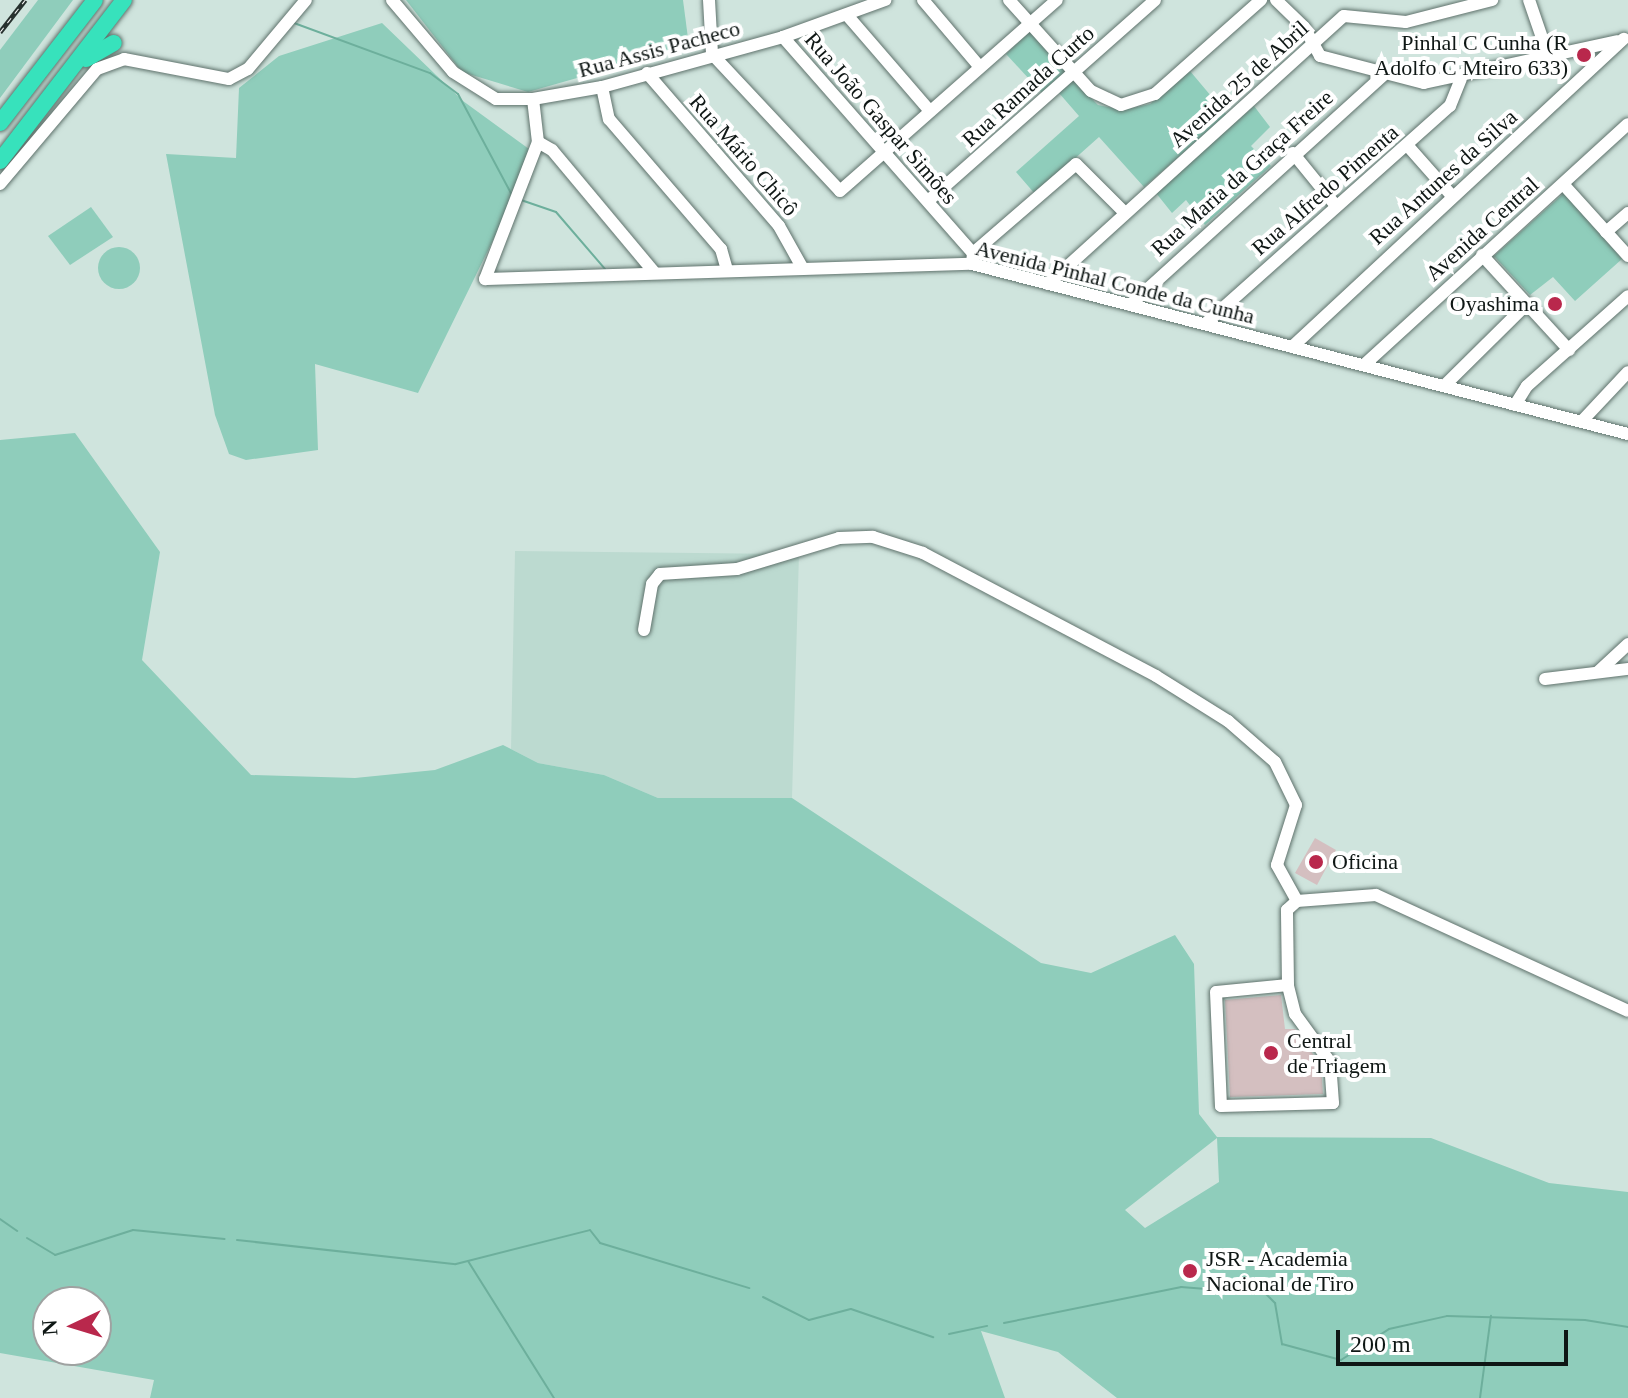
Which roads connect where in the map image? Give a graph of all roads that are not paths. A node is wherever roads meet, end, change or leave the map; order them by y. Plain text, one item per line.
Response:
1 (95, 0) edge
2 (124, 0) edge
3 (306, 0) edge
4 (385, 0) edge
5 (392, 0) edge
6 (709, 0) edge
7 (885, 0) edge
8 (923, 0) edge
9 (1009, 0) edge
10 (1057, 0) edge
11 (1155, 0) edge
12 (1261, 0) edge
13 (1276, 0) edge
14 (1492, 0) edge
15 (1529, 0) edge
16 (401, 12) junction
17 (847, 15) junction
18 (1031, 23) junction
19 (783, 37) junction
20 (1626, 38) edge
21 (114, 43) dead end
22 (1313, 45) junction
23 (712, 54) junction
24 (1549, 58) junction
25 (979, 66) junction
26 (647, 73) junction
27 (1073, 73) junction
28 (1384, 75) junction
29 (1461, 79) junction
30 (602, 87) junction
31 (56, 88) junction
32 (533, 99) junction
33 (930, 111) junction
34 (0, 123) edge
35 (1628, 124) edge
36 (538, 142) junction
37 (1407, 145) junction
38 (885, 153) junction
39 (1293, 153) junction
40 (0, 161) edge
41 (0, 184) edge
42 (1563, 184) junction
43 (1453, 197) junction
44 (928, 201) junction
45 (1336, 206) junction
46 (1124, 212) junction
47 (1628, 213) edge
48 (1606, 232) junction
49 (1482, 255) junction
50 (1628, 256) edge
51 (973, 258) junction
52 (803, 269) junction
53 (727, 270) junction
54 (654, 272) junction
55 (1048, 284) junction
56 (1628, 296) edge
57 (1527, 304) junction
58 (1130, 305) junction
59 (1205, 324) junction
60 (1292, 347) junction
61 (1569, 350) junction
62 (1364, 365) junction
63 (1628, 372) edge
64 (1444, 386) junction
65 (1515, 405) junction
66 (1582, 421) junction
67 (1628, 434) edge
68 (644, 630) dead end
69 (1628, 644) edge
70 (1628, 669) edge
71 (1598, 672) junction
72 (1545, 679) dead end
73 (1297, 901) junction
74 (1288, 985) junction
75 (1628, 1011) edge

1 - 34 highway
2 - 31 highway
3 - 41 street
4 - 16 street
5 - 16 street
6 - 23 street
7 - 17 street, Rua Assis Pacheco
8 - 25 street
9 - 18 street
10 - 18 street
11 - 27 street, Rua Ramada Curto
12 - 27 street
13 - 22 street
14 - 22 street, Avenida 25 de Abril
15 - 24 street
16 - 32 street, Rua Assis Pacheco
17 - 19 street, Rua Assis Pacheco
17 - 33 street
18 - 25 street
18 - 27 street
19 - 23 street, Rua Assis Pacheco
19 - 38 street, Rua João Gaspar Simões
20 - 24 street
20 - 43 street, Rua Antunes da Silva
21 - 31 highway
22 - 28 street
22 - 46 street, Avenida 25 de Abril
23 - 26 street, Rua Assis Pacheco
23 - 38 street
24 - 29 street
25 - 33 street
26 - 30 street, Rua Assis Pacheco
26 - 52 street, Rua Mário Chicô
27 - 44 street, Rua Ramada Curto
28 - 29 street
28 - 39 street, Rua Maria da Graça Freire
29 - 37 street, Rua Alfredo Pimenta
30 - 32 street, Rua Assis Pacheco
30 - 53 street
31 - 40 highway
32 - 36 street
33 - 38 street
35 - 42 street, Avenida Central
36 - 54 street
36 - 54 street, Avenida Pinhal Conde da Cunha
37 - 43 street
37 - 45 street, Rua Alfredo Pimenta
38 - 44 street, Rua João Gaspar Simões
39 - 45 street
39 - 58 street, Rua Maria da Graça Freire
42 - 48 street
42 - 49 street, Avenida Central
43 - 60 street, Rua Antunes da Silva
44 - 51 street, Rua João Gaspar Simões
45 - 59 street, Rua Alfredo Pimenta
46 - 51 street
46 - 55 street, Avenida 25 de Abril
47 - 48 street
48 - 50 street
49 - 57 street
49 - 62 street, Avenida Central
51 - 52 street, Avenida Pinhal Conde da Cunha
51 - 55 street, Avenida Pinhal Conde da Cunha
52 - 53 street, Avenida Pinhal Conde da Cunha
53 - 54 street, Avenida Pinhal Conde da Cunha
55 - 58 street, Avenida Pinhal Conde da Cunha
56 - 61 street
57 - 61 street
57 - 64 street
58 - 59 street, Avenida Pinhal Conde da Cunha
59 - 60 street, Avenida Pinhal Conde da Cunha
60 - 62 street, Avenida Pinhal Conde da Cunha
61 - 65 street
62 - 64 street, Avenida Pinhal Conde da Cunha
63 - 66 street
64 - 65 street, Avenida Pinhal Conde da Cunha
65 - 66 street, Avenida Pinhal Conde da Cunha
66 - 67 street, Avenida Pinhal Conde da Cunha
68 - 73 street
69 - 71 street
70 - 71 street
71 - 72 street
73 - 74 street
73 - 75 street
74 - 74 street

